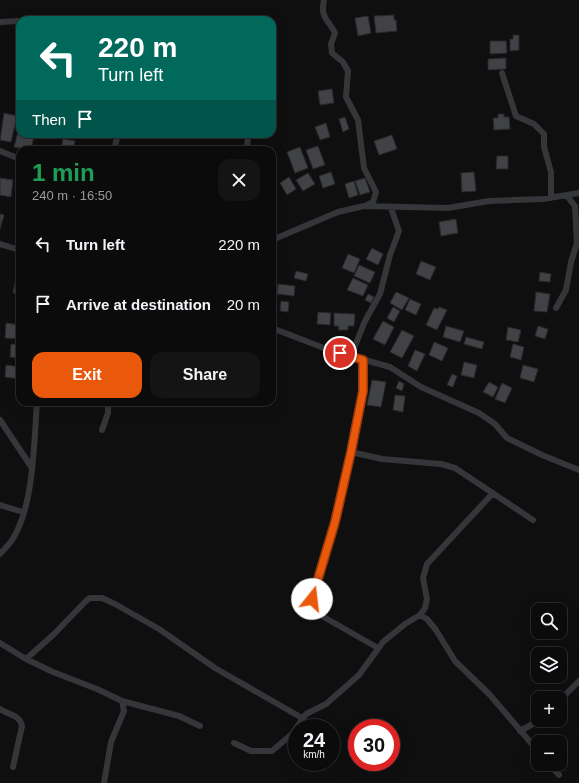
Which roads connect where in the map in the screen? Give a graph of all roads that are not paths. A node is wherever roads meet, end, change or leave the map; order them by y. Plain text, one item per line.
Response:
1 (324, 0) edge
2 (16, 21) edge
3 (0, 22) edge
4 (502, 73) dead end
5 (0, 151) edge
6 (16, 157) edge
7 (579, 193) edge
8 (567, 196) junction
9 (551, 198) junction
10 (364, 206) junction
11 (391, 208) junction
12 (276, 238) edge
13 (0, 244) edge
14 (16, 249) edge
15 (556, 308) dead end
16 (276, 329) edge
17 (351, 356) junction
18 (363, 360) junction
19 (37, 406) edge
20 (108, 406) edge
21 (0, 420) edge
22 (102, 430) dead end
23 (351, 452) junction
24 (33, 469) junction
25 (579, 470) edge
26 (493, 493) junction
27 (0, 505) edge
28 (23, 512) junction
29 (533, 520) dead end
30 (0, 554) edge
31 (420, 615) junction
32 (0, 643) edge
33 (378, 648) junction
34 (26, 659) junction
35 (579, 681) edge
36 (567, 693) edge
37 (122, 701) junction
38 (0, 709) edge
39 (302, 718) junction
40 (531, 725) edge
41 (200, 726) dead end
42 (520, 731) junction
43 (234, 743) dead end
44 (531, 743) edge
45 (13, 767) dead end
46 (555, 771) edge
47 (558, 775) dead end
48 (104, 783) edge

1 - 10 street
2 - 3 street
4 - 9 street
5 - 6 street
7 - 8 street
8 - 9 street
8 - 15 street
9 - 11 street
10 - 11 street
10 - 12 street
11 - 17 street
13 - 14 street
16 - 17 street
17 - 18 street
18 - 23 street
18 - 25 street
19 - 24 street
20 - 22 street
21 - 24 street
23 - 26 street
23 - 33 street
24 - 28 street
26 - 29 street
26 - 31 street
27 - 28 street
28 - 30 street
31 - 33 street
31 - 42 street
32 - 34 street
33 - 39 street
34 - 37 street
34 - 39 street
35 - 36 street
37 - 41 street
37 - 48 street
38 - 45 street
39 - 43 street
40 - 42 street
42 - 44 street
46 - 47 street

